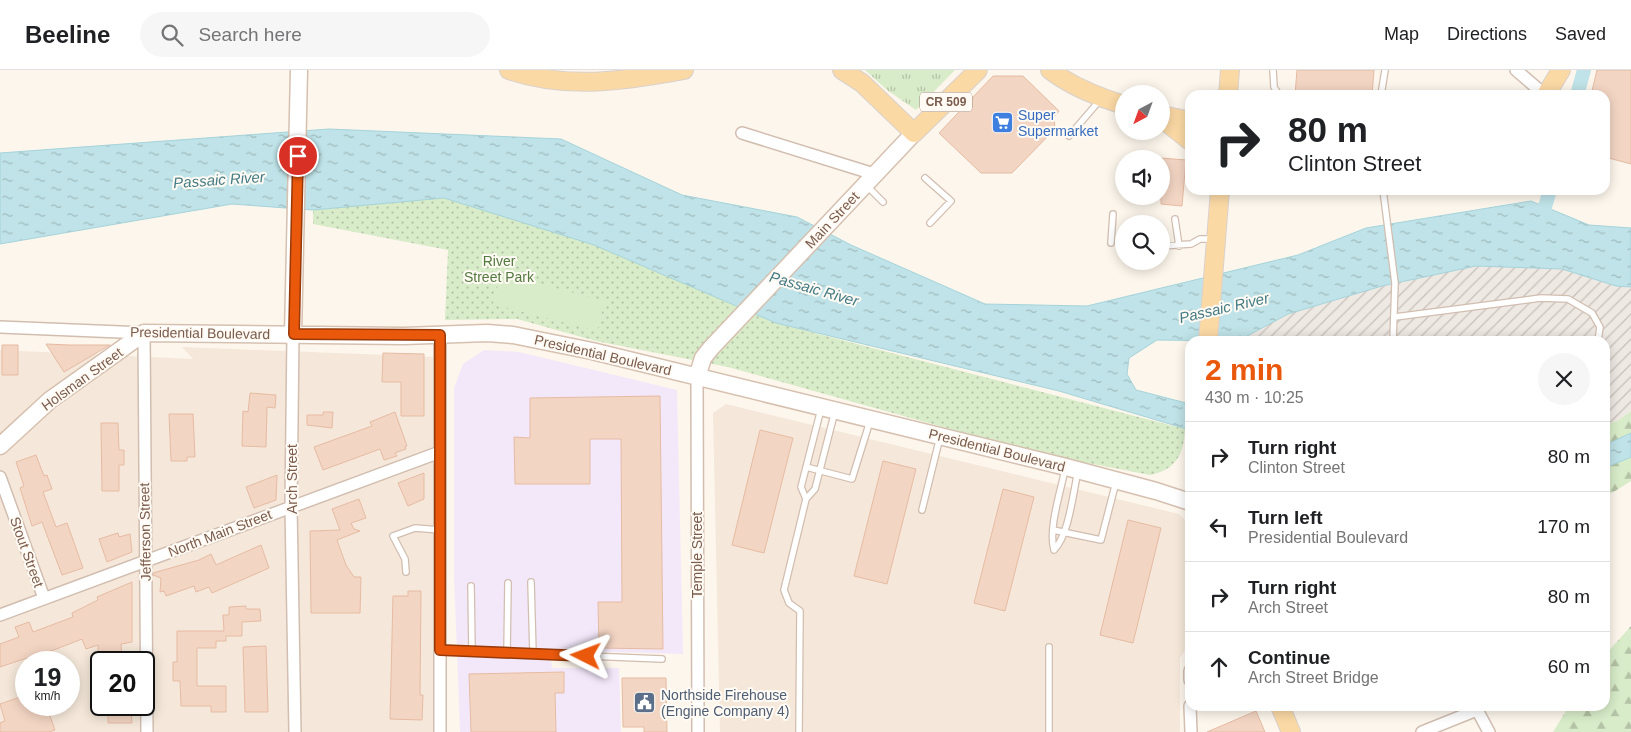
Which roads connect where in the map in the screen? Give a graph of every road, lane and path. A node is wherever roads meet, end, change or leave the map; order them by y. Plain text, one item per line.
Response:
1 (299, 70) edge
2 (510, 70) edge
3 (684, 70) edge
4 (842, 70) edge
5 (978, 70) edge
6 (1050, 70) edge
7 (1230, 70) edge
8 (1272, 70) edge
9 (1385, 70) edge
10 (1516, 70) edge
11 (1561, 70) edge
12 (564, 76) edge
13 (1228, 90) edge
14 (1276, 90) edge
15 (1381, 90) edge
16 (1540, 90) edge
17 (1549, 90) edge
18 (1102, 98) junction
19 (1115, 102) edge
20 (1170, 118) edge
21 (1185, 120) edge
22 (1170, 124) edge
23 (914, 133) junction
24 (742, 134) dead end
25 (1069, 136) dead end
26 (1185, 137) edge
27 (925, 178) dead end
28 (870, 179) junction
29 (1220, 195) edge
30 (1383, 195) edge
31 (883, 202) dead end
32 (1112, 214) dead end
33 (1175, 219) dead end
34 (930, 223) dead end
35 (1217, 239) junction
36 (1111, 243) dead end
37 (1170, 246) edge
38 (1179, 246) junction
39 (1395, 317) junction
40 (0, 328) edge
41 (144, 333) junction
42 (294, 334) junction
43 (440, 335) junction
44 (1208, 336) edge
45 (1393, 336) edge
46 (1599, 336) edge
47 (698, 377) junction
48 (828, 409) junction
49 (871, 419) junction
50 (940, 436) junction
51 (0, 446) edge
52 (440, 452) junction
53 (806, 467) junction
54 (1072, 469) junction
55 (820, 470) junction
56 (0, 477) edge
57 (1116, 480) junction
58 (806, 499) junction
59 (1185, 501) edge
60 (291, 506) junction
61 (922, 510) dead end
62 (440, 530) junction
63 (1053, 530) junction
64 (1064, 532) junction
65 (146, 561) junction
66 (406, 572) dead end
67 (531, 582) dead end
68 (508, 584) dead end
69 (472, 586) dead end
70 (44, 598) junction
71 (0, 615) edge
72 (1049, 647) dead end
73 (440, 650) junction
74 (472, 651) junction
75 (507, 653) junction
76 (533, 654) junction
77 (662, 659) dead end
78 (1190, 711) edge
79 (1282, 711) edge
80 (1469, 711) edge
81 (1478, 711) edge
82 (147, 732) edge
83 (295, 732) edge
84 (440, 732) edge
85 (698, 732) edge
86 (799, 732) edge
87 (1049, 732) edge
88 (1190, 732) edge
89 (1291, 732) edge
90 (1422, 732) edge
91 (1489, 732) edge

1 - 42 street, Arch Street
2 - 12 main road
3 - 12 main road
4 - 23 main road
5 - 23 main road, Main Street / CR 509
6 - 18 main road
7 - 13 main road
8 - 14 lane
9 - 15 lane
10 - 16 street
11 - 17 main road
18 - 19 main road
18 - 25 lane
20 - 21 main road
22 - 26 main road
23 - 28 street, Main Street / CR 509
24 - 28 street
27 - 34 lane
28 - 31 lane
28 - 47 street, Main Street / CR 509
29 - 35 main road
30 - 39 lane
32 - 36 lane
33 - 38 lane
35 - 38 lane
35 - 44 main road
37 - 38 lane
39 - 45 lane
39 - 46 lane
40 - 41 street, Presidential Boulevard
41 - 42 street, Presidential Boulevard
41 - 51 street, Holsman Street
41 - 65 street, Jefferson Street
42 - 43 street, Presidential Boulevard
42 - 60 street, Arch Street
43 - 47 street, Presidential Boulevard
43 - 52 street
47 - 48 street, Presidential Boulevard
47 - 85 street, Temple Street
48 - 49 street, Presidential Boulevard
48 - 53 lane
48 - 55 lane
49 - 50 street, Presidential Boulevard
49 - 55 lane
50 - 54 street, Presidential Boulevard
50 - 61 lane
52 - 60 street, North Main Street
52 - 62 street
53 - 55 lane
53 - 58 lane
54 - 57 street, Presidential Boulevard
54 - 63 lane
54 - 64 lane
55 - 58 lane
56 - 70 street, Stout Street
57 - 59 street, Presidential Boulevard
57 - 64 lane
58 - 86 lane
60 - 65 street, North Main Street
60 - 83 street, Arch Street
62 - 66 lane
62 - 73 street
63 - 64 lane
63 - 64 lane
65 - 70 street, North Main Street
65 - 82 street, Jefferson Street
67 - 76 lane
68 - 75 lane
69 - 74 lane
70 - 71 street, North Main Street
72 - 87 lane
73 - 74 lane
73 - 84 street
74 - 75 lane
75 - 76 lane
76 - 77 lane
78 - 88 street
79 - 89 main road
80 - 90 street
81 - 91 street

